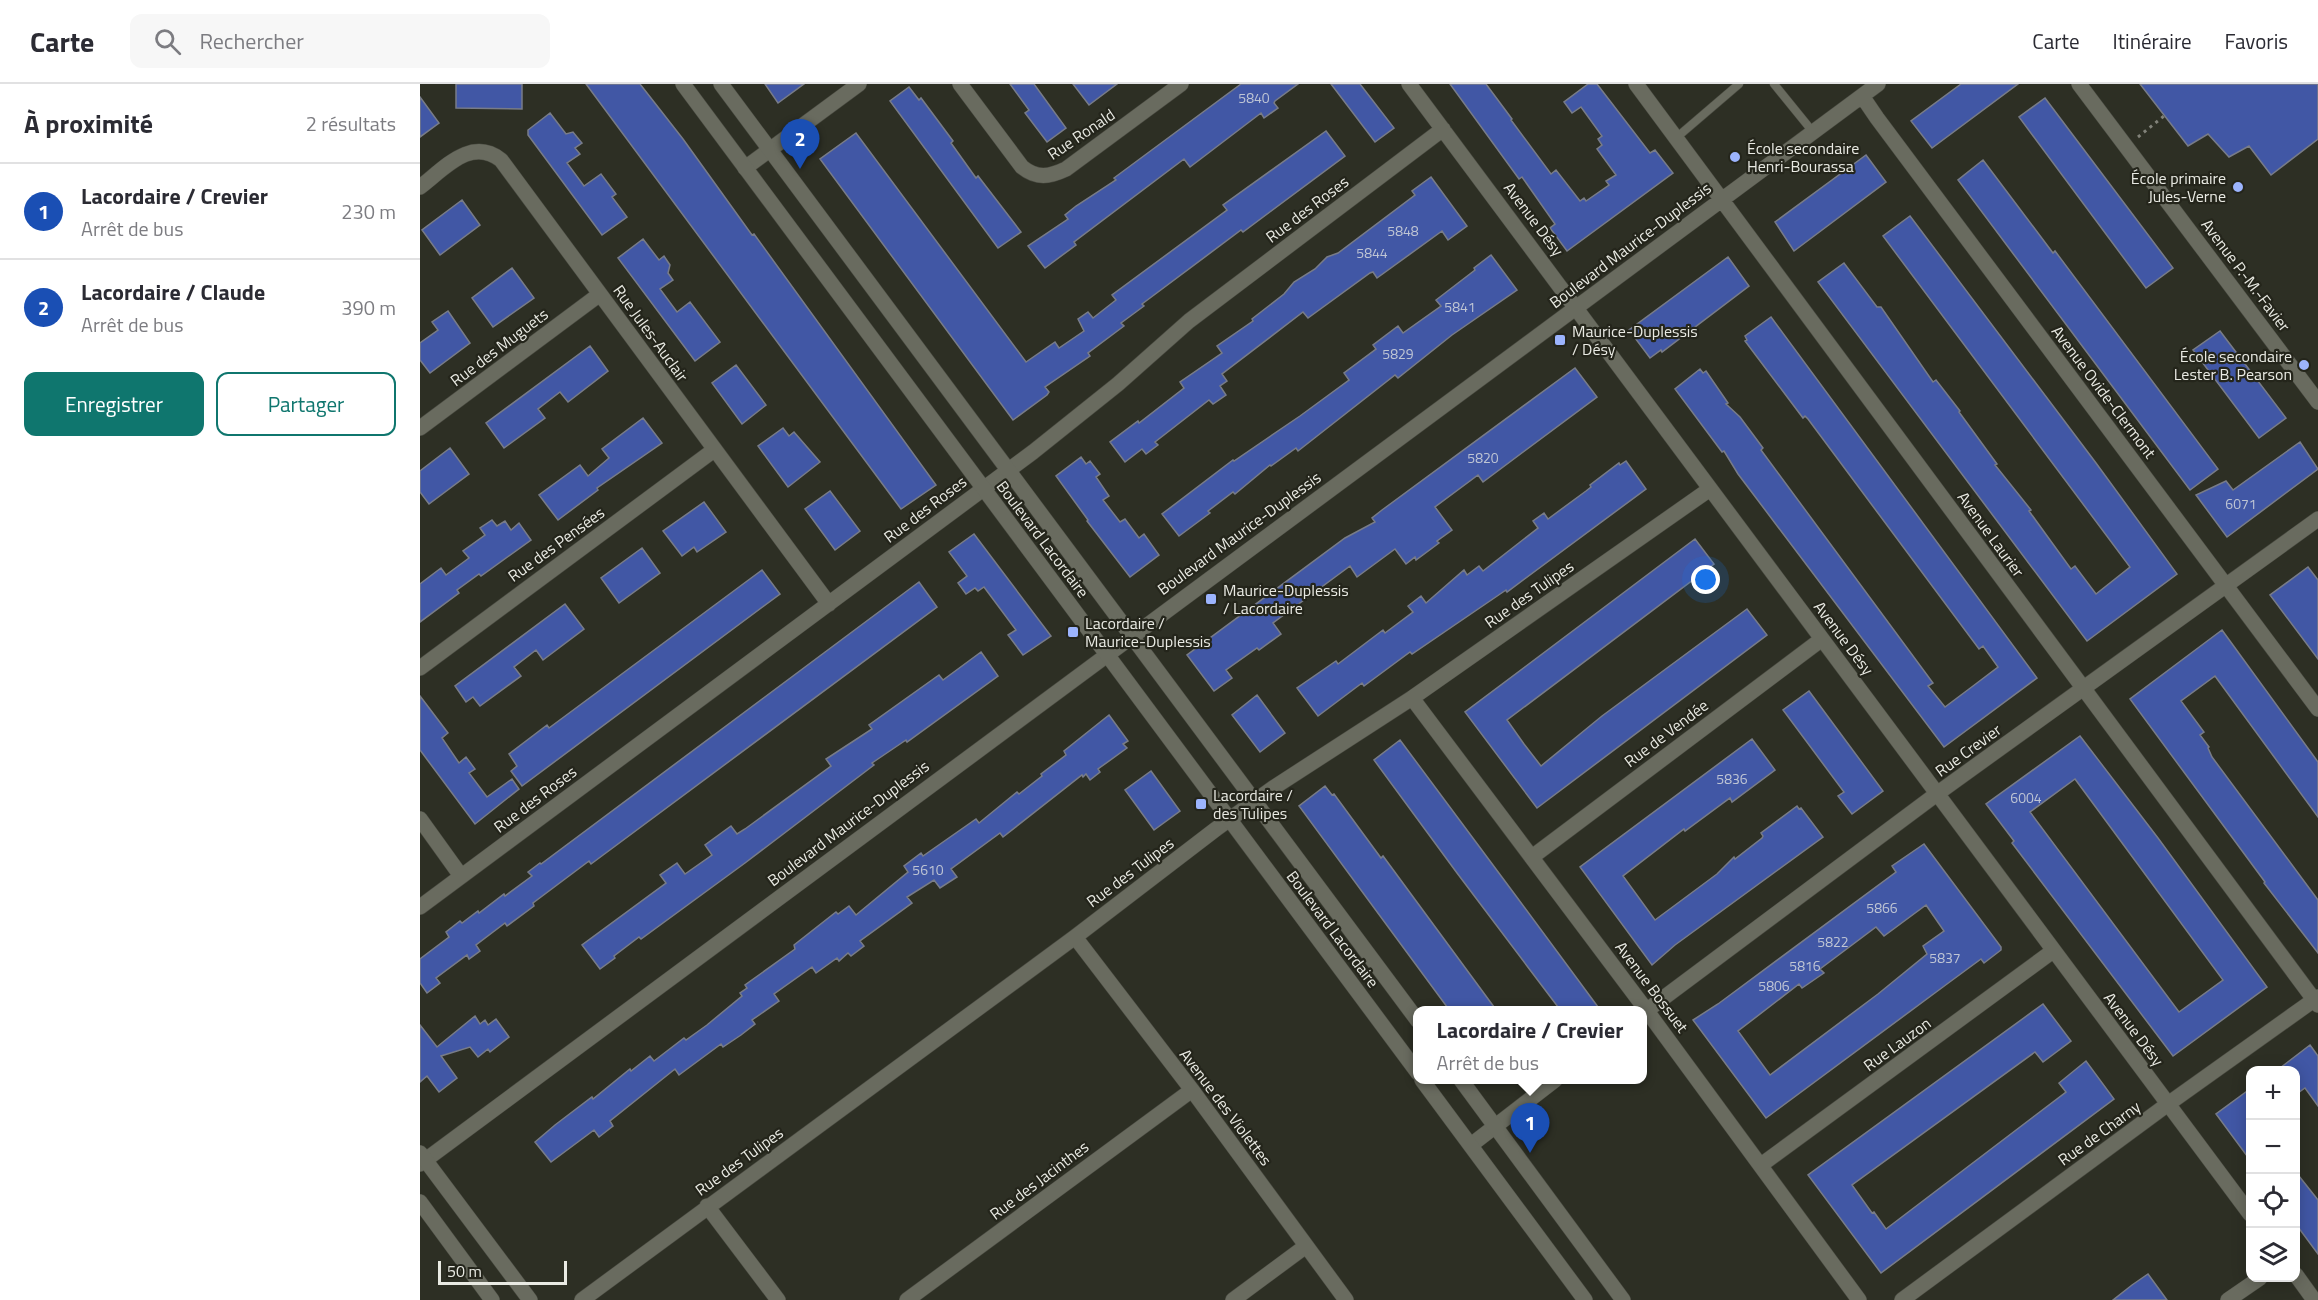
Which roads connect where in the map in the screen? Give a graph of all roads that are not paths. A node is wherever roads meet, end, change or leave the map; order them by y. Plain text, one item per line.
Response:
1 (683, 84) edge
2 (722, 84) edge
3 (859, 84) edge
4 (960, 84) edge
5 (1181, 84) edge
6 (1409, 84) edge
7 (1636, 84) edge
8 (1740, 84) edge
9 (1774, 84) edge
10 (1878, 84) edge
11 (2079, 84) edge
12 (1862, 96) junction
13 (1443, 129) junction
14 (1813, 132) junction
15 (1676, 138) junction
16 (770, 150) junction
17 (745, 168) junction
18 (420, 187) edge
19 (1722, 198) junction
20 (600, 294) junction
21 (1576, 307) junction
22 (2318, 402) edge
23 (420, 428) edge
24 (714, 450) junction
25 (1009, 470) junction
26 (983, 488) junction
27 (1710, 489) junction
28 (2318, 519) edge
29 (2226, 585) junction
30 (829, 604) junction
31 (1132, 635) junction
32 (1822, 639) junction
33 (1107, 653) junction
34 (420, 668) edge
35 (2083, 689) junction
36 (1412, 698) junction
37 (2318, 709) edge
38 (1938, 793) junction
39 (1255, 802) junction
40 (420, 819) edge
41 (1229, 820) junction
42 (1533, 857) junction
43 (461, 876) junction
44 (420, 907) edge
45 (1075, 937) junction
46 (2054, 951) junction
47 (2317, 1001) edge
48 (1641, 1006) edge
49 (1647, 1011) edge
50 (1413, 1014) edge
51 (1647, 1015) edge
52 (1413, 1066) edge
53 (1425, 1084) edge
54 (1464, 1084) edge
55 (1550, 1084) edge
56 (1192, 1090) junction
57 (2168, 1104) junction
58 (1495, 1126) junction
59 (1471, 1145) junction
60 (422, 1159) edge
61 (1761, 1165) junction
62 (420, 1202) edge
63 (707, 1206) junction
64 (2246, 1209) edge
65 (1306, 1246) junction
66 (2254, 1282) edge
67 (2300, 1282) edge
68 (492, 1300) edge
69 (530, 1300) edge
70 (582, 1300) edge
71 (778, 1300) edge
72 (908, 1300) edge
73 (1233, 1300) edge
74 (1346, 1300) edge
75 (1585, 1300) edge
76 (1623, 1300) edge
77 (1860, 1300) edge
78 (1902, 1300) edge
79 (2228, 1300) edge
80 (2314, 1300) edge

1 - 17 street, Boulevard Lacordaire
2 - 16 street, Boulevard Lacordaire
3 - 16 street
4 - 5 street, Rue Ronald
6 - 13 street, Avenue Désy
7 - 15 street, Avenue Laurier
8 - 15 lane
9 - 14 lane
10 - 12 street, Boulevard Maurice-Duplessis
11 - 22 street, Avenue P.-M.-Favier
12 - 14 street, Boulevard Maurice-Duplessis
12 - 29 street, Avenue Ovide-Clermont
13 - 21 street, Avenue Désy
13 - 25 street, Rue des Roses
14 - 19 street, Boulevard Maurice-Duplessis
15 - 19 street, Avenue Laurier
16 - 17 street
16 - 25 street, Boulevard Lacordaire
17 - 26 street, Boulevard Lacordaire
18 - 20 street, Rue Jules-Auclair
19 - 21 street, Boulevard Maurice-Duplessis
19 - 35 street, Avenue Laurier
20 - 23 street, Rue des Muguets
20 - 24 street, Rue Jules-Auclair
21 - 27 street, Avenue Désy
21 - 31 street, Boulevard Maurice-Duplessis
24 - 30 street, Rue Jules-Auclair
24 - 34 street, Rue des Pensées
25 - 26 street, Rue des Roses
25 - 31 street, Boulevard Lacordaire
26 - 30 street, Rue des Roses
26 - 33 street, Boulevard Lacordaire
27 - 32 street, Avenue Désy
27 - 36 street, Rue des Tulipes
28 - 29 street, Rue Crevier
29 - 35 street, Rue Crevier
29 - 37 street, Avenue Ovide-Clermont
30 - 43 street, Rue des Roses
31 - 33 street, Boulevard Maurice-Duplessis
31 - 39 street, Boulevard Lacordaire
32 - 38 street, Avenue Désy
32 - 42 street, Rue de Vendée
33 - 41 street, Boulevard Lacordaire
33 - 60 street, Boulevard Maurice-Duplessis
35 - 38 street, Rue Crevier
35 - 47 street, Avenue Laurier
36 - 39 street, Rue des Tulipes
36 - 42 street, Avenue Bossuet
38 - 46 street, Avenue Désy
38 - 49 street, Rue Crevier
39 - 41 street, Rue des Tulipes
39 - 50 street, Boulevard Lacordaire
40 - 43 street
41 - 45 street, Rue des Tulipes
41 - 52 street, Boulevard Lacordaire
42 - 48 street, Avenue Bossuet
43 - 44 street, Rue des Roses
45 - 56 street, Avenue des Violettes
45 - 63 street, Rue des Tulipes
46 - 57 street, Avenue Désy
46 - 61 street, Rue Lauzon
47 - 57 street, Rue de Charny
51 - 61 street, Avenue Bossuet
53 - 59 street
54 - 58 street
55 - 58 street
56 - 65 street, Avenue des Violettes
56 - 72 street, Rue des Jacinthes
57 - 64 street, Avenue Désy
57 - 78 street, Rue de Charny
58 - 59 street
58 - 76 street
59 - 75 street
60 - 69 street
61 - 77 street, Avenue Bossuet
62 - 68 street
63 - 70 street, Rue des Tulipes
63 - 71 street
65 - 73 street
65 - 74 street, Avenue des Violettes
66 - 79 street
67 - 80 street

